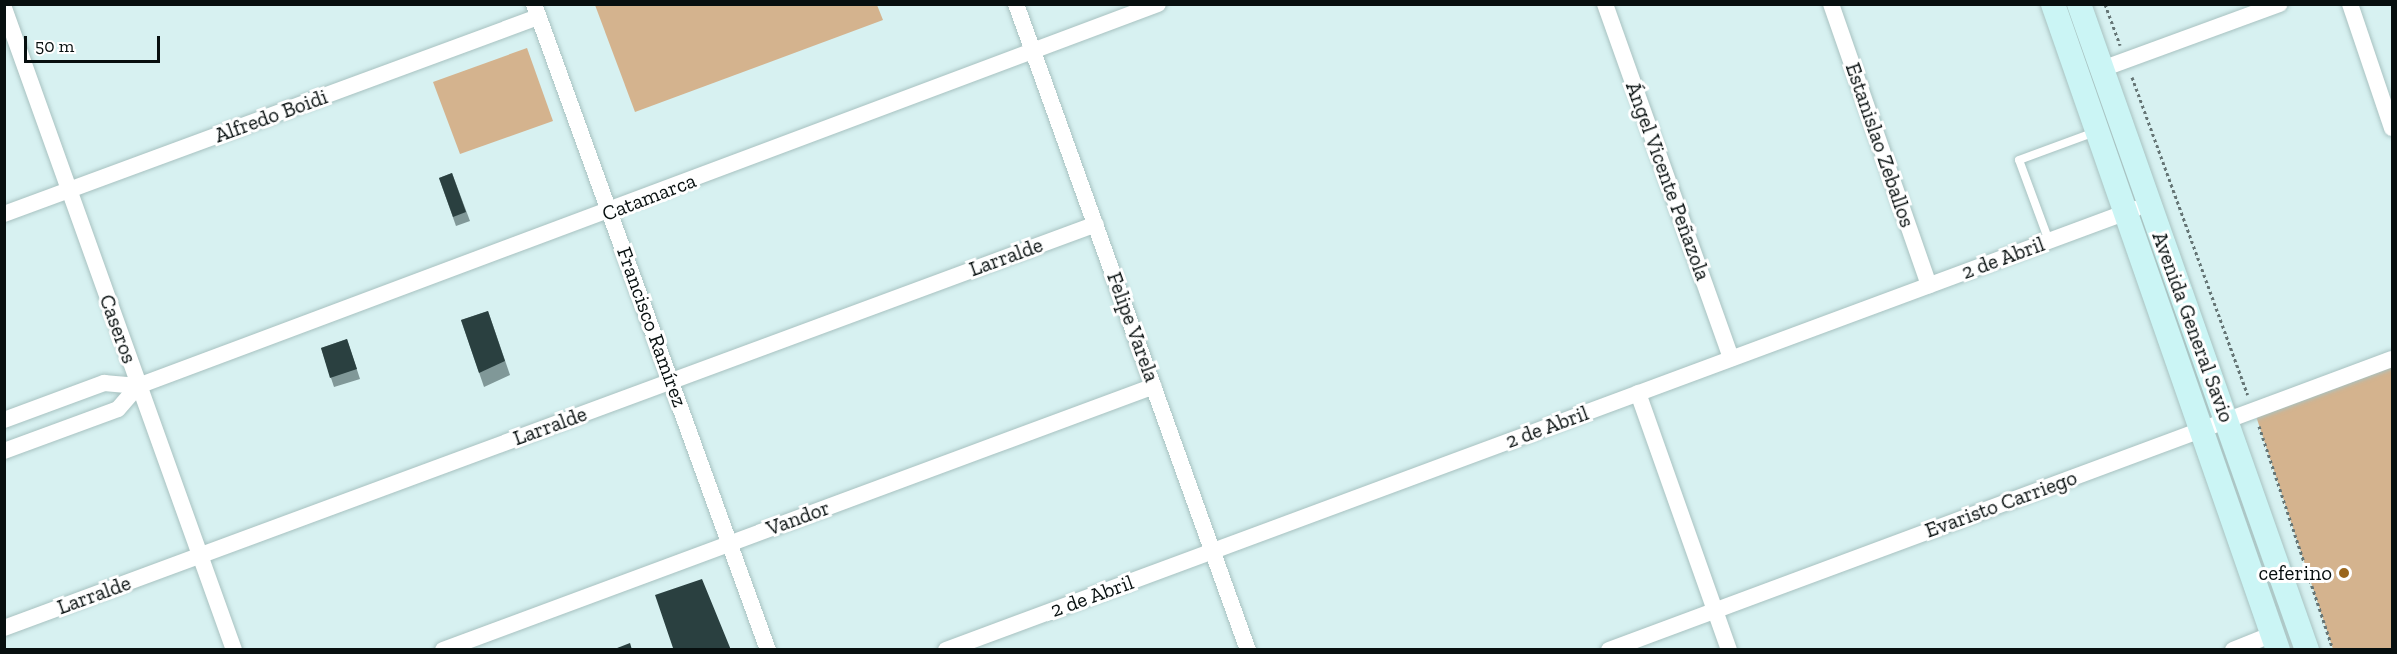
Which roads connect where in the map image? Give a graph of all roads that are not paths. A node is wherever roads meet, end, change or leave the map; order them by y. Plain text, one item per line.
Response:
1 (1016, 4) edge
2 (1158, 4) edge
3 (1605, 4) edge
4 (1831, 4) edge
5 (2053, 4) edge
6 (2079, 4) edge
7 (2280, 4) edge
8 (2350, 4) edge
9 (4, 8) edge
10 (536, 11) edge
11 (1033, 51) junction
12 (2102, 69) junction
13 (2392, 128) edge
14 (2098, 130) junction
15 (68, 191) junction
16 (2149, 204) junction
17 (609, 212) junction
18 (2126, 212) junction
19 (4, 214) edge
20 (1096, 224) junction
21 (2049, 241) junction
22 (1929, 285) junction
23 (1731, 358) junction
24 (2392, 359) edge
25 (672, 381) junction
26 (138, 386) junction
27 (1154, 386) junction
28 (1638, 393) junction
29 (4, 420) edge
30 (2226, 421) junction
31 (2201, 430) junction
32 (4, 451) edge
33 (731, 543) junction
34 (1213, 551) junction
35 (200, 556) junction
36 (1715, 610) junction
37 (4, 628) edge
38 (2276, 642) edge
39 (234, 650) edge
40 (443, 650) edge
41 (768, 650) edge
42 (946, 650) edge
43 (1248, 650) edge
44 (1609, 650) edge
45 (1729, 650) edge
46 (2233, 650) edge
47 (2307, 650) edge

1 - 11 street, Felipe Varela
2 - 11 street, Catamarca
3 - 23 street, Ángel Vicente Peñazola
4 - 22 street, Estanislao Zeballos
5 - 14 main road, Avenida General Savio
6 - 12 main road, Avenida General Savio
7 - 12 street
8 - 13 street
9 - 15 street, Caseros
10 - 15 street, Alfredo Boidi
10 - 17 street, Francisco Ramírez
11 - 17 street, Catamarca
11 - 20 street, Felipe Varela
12 - 16 main road, Avenida General Savio
14 - 18 main road, Avenida General Savio
14 - 21 lane
15 - 19 street, Alfredo Boidi
15 - 26 street, Caseros
16 - 18 street, 2 de Abril
16 - 30 main road, Avenida General Savio
17 - 25 street, Francisco Ramírez
17 - 26 street, Catamarca
18 - 21 street, 2 de Abril
18 - 31 main road, Avenida General Savio
20 - 25 street, Larralde
20 - 27 street, Felipe Varela
21 - 22 street, 2 de Abril
22 - 23 street, 2 de Abril
23 - 28 street, 2 de Abril
24 - 30 street, Evaristo Carriego
25 - 33 street, Francisco Ramírez
25 - 35 street, Larralde
26 - 29 street, Catamarca
26 - 32 street, Catamarca
26 - 35 street, Caseros
27 - 33 street, Vandor
27 - 34 street, Felipe Varela
28 - 34 street, 2 de Abril
28 - 36 street
30 - 31 street, Evaristo Carriego
30 - 47 main road, Avenida General Savio
31 - 36 street, Evaristo Carriego
31 - 38 main road, Avenida General Savio
33 - 40 street, Vandor
33 - 41 street, Francisco Ramírez
34 - 42 street, 2 de Abril
34 - 43 street, Felipe Varela
35 - 37 street, Larralde
35 - 39 street, Caseros
36 - 44 street, Evaristo Carriego
36 - 45 street
38 - 46 street

